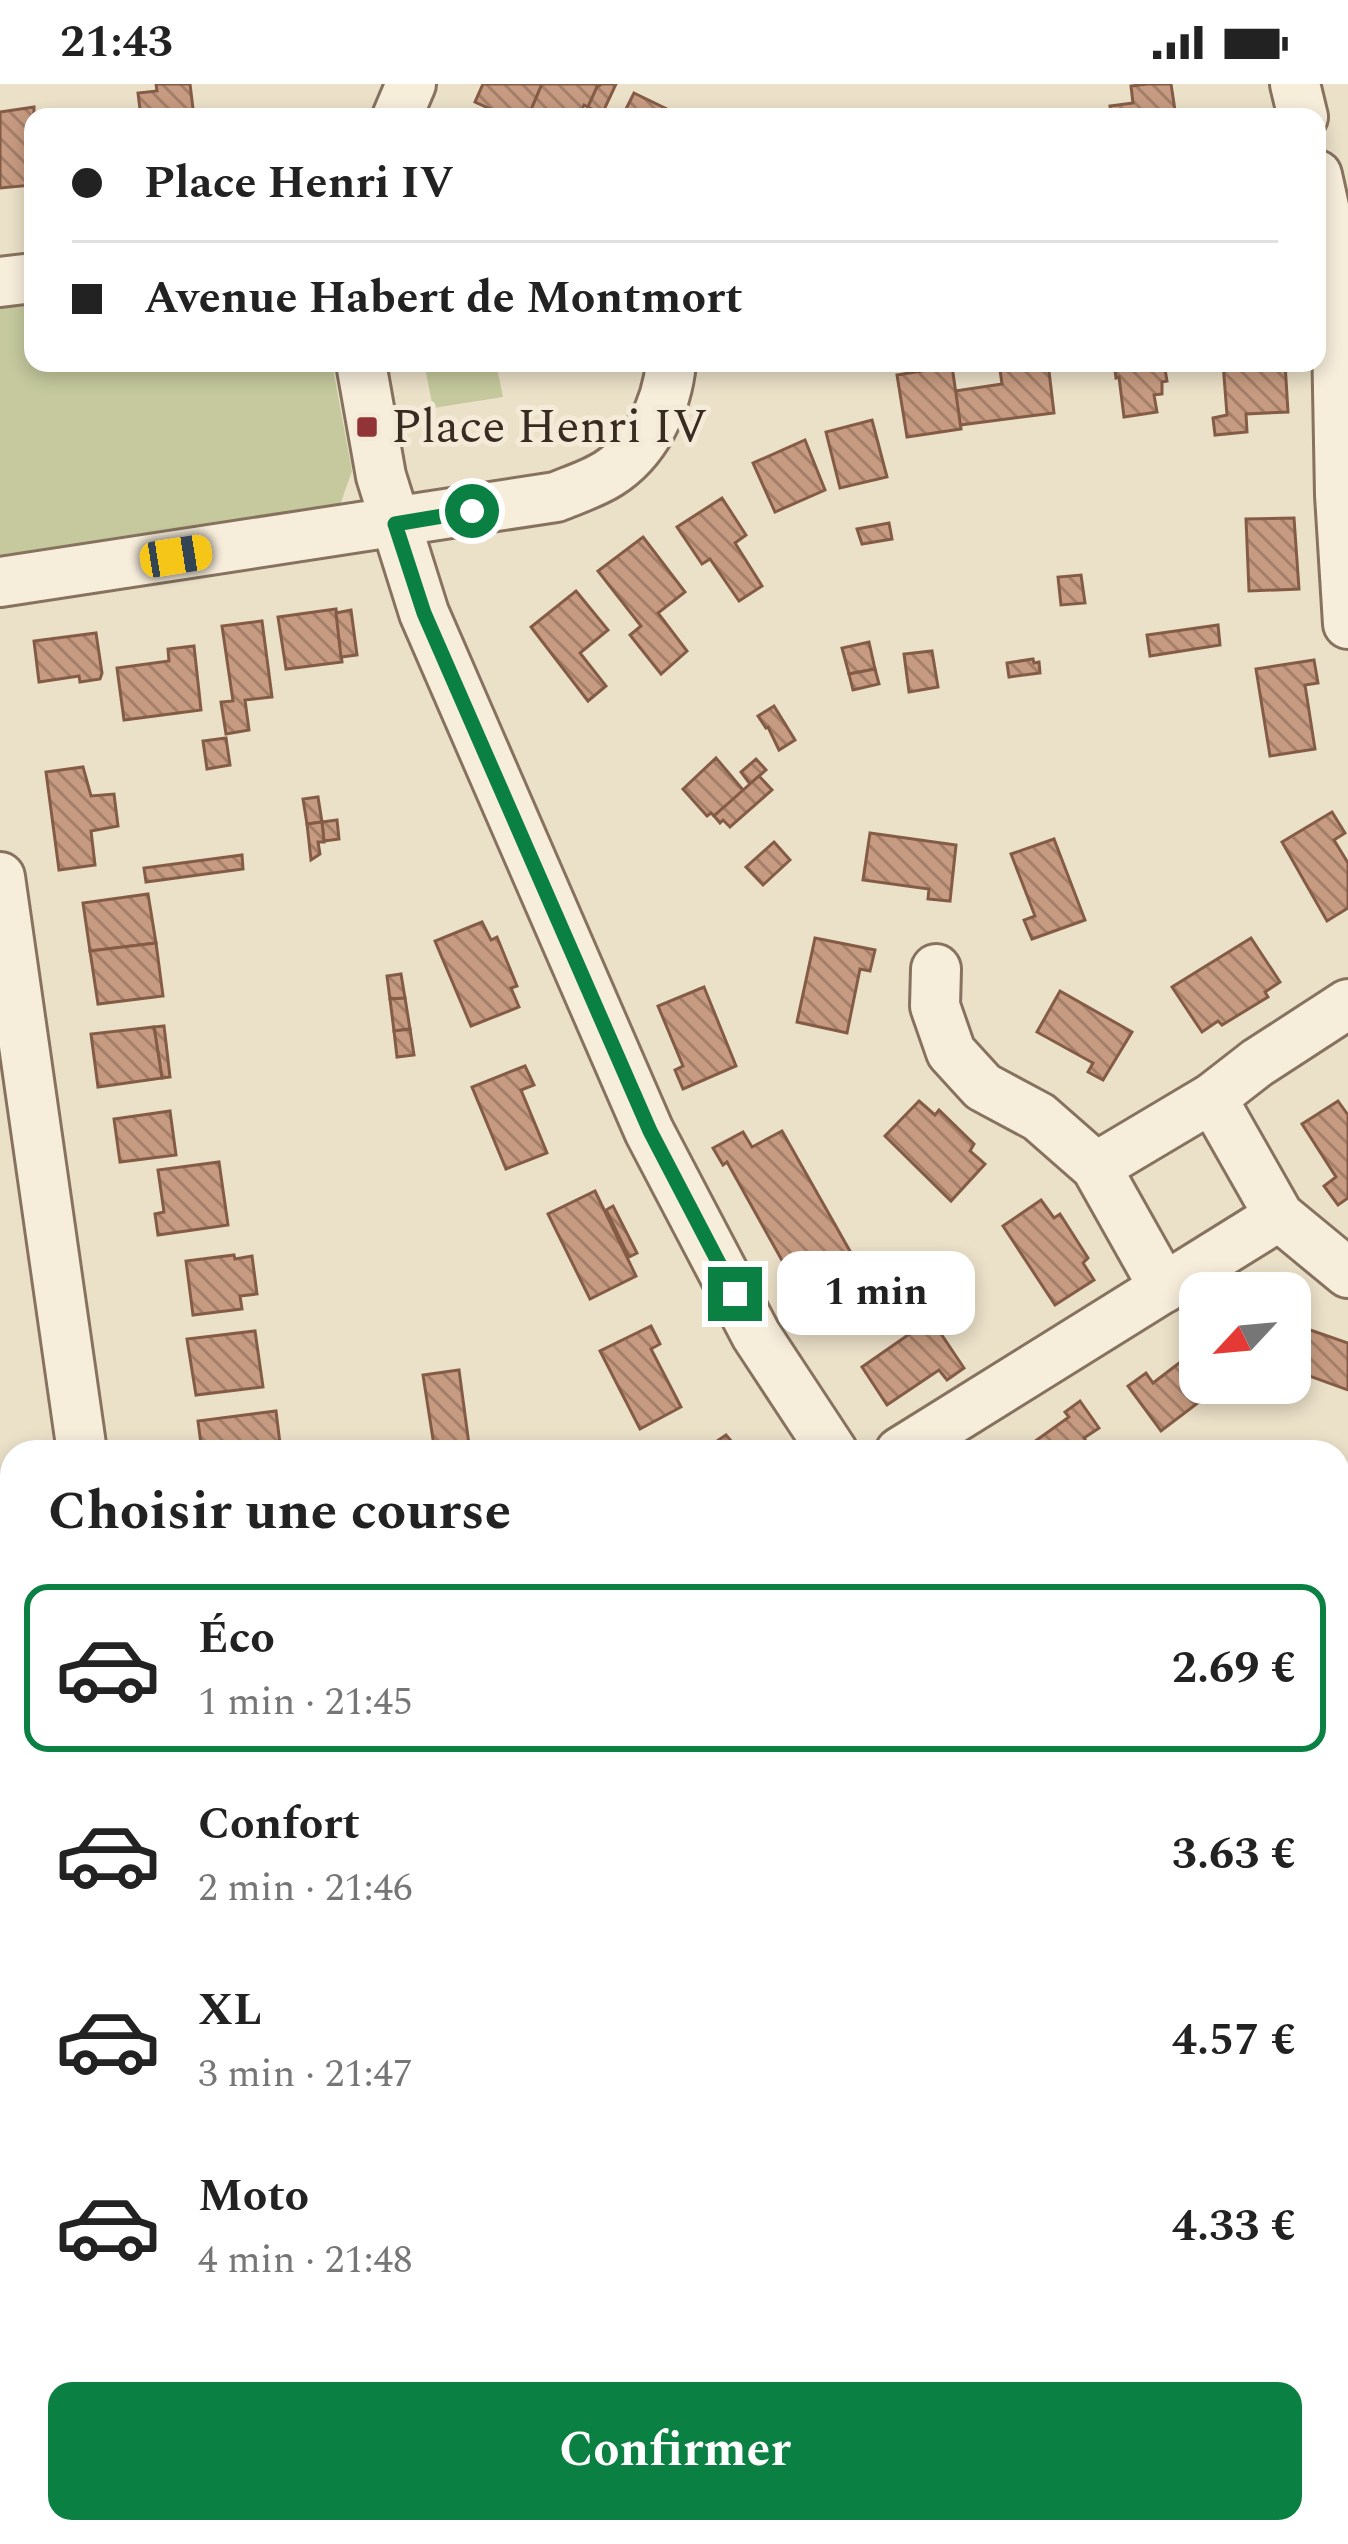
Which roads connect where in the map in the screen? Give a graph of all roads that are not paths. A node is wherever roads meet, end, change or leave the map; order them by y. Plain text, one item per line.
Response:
1 (1332, 243) edge
2 (363, 372) edge
3 (670, 372) edge
4 (395, 524) junction
5 (0, 582) edge
6 (1348, 624) edge
7 (0, 877) edge
8 (936, 969) dead end
9 (1348, 1004) edge
10 (1212, 1098) junction
11 (1096, 1167) junction
12 (1279, 1216) junction
13 (1348, 1274) edge
14 (1164, 1288) junction
15 (80, 1440) edge
16 (825, 1440) edge
17 (919, 1440) edge

1 - 6 street
2 - 4 street
3 - 4 street
4 - 5 street
4 - 16 street
7 - 15 street
8 - 11 street
9 - 10 street
10 - 11 street
10 - 12 street
11 - 14 street
12 - 13 street
12 - 14 street
14 - 17 street

